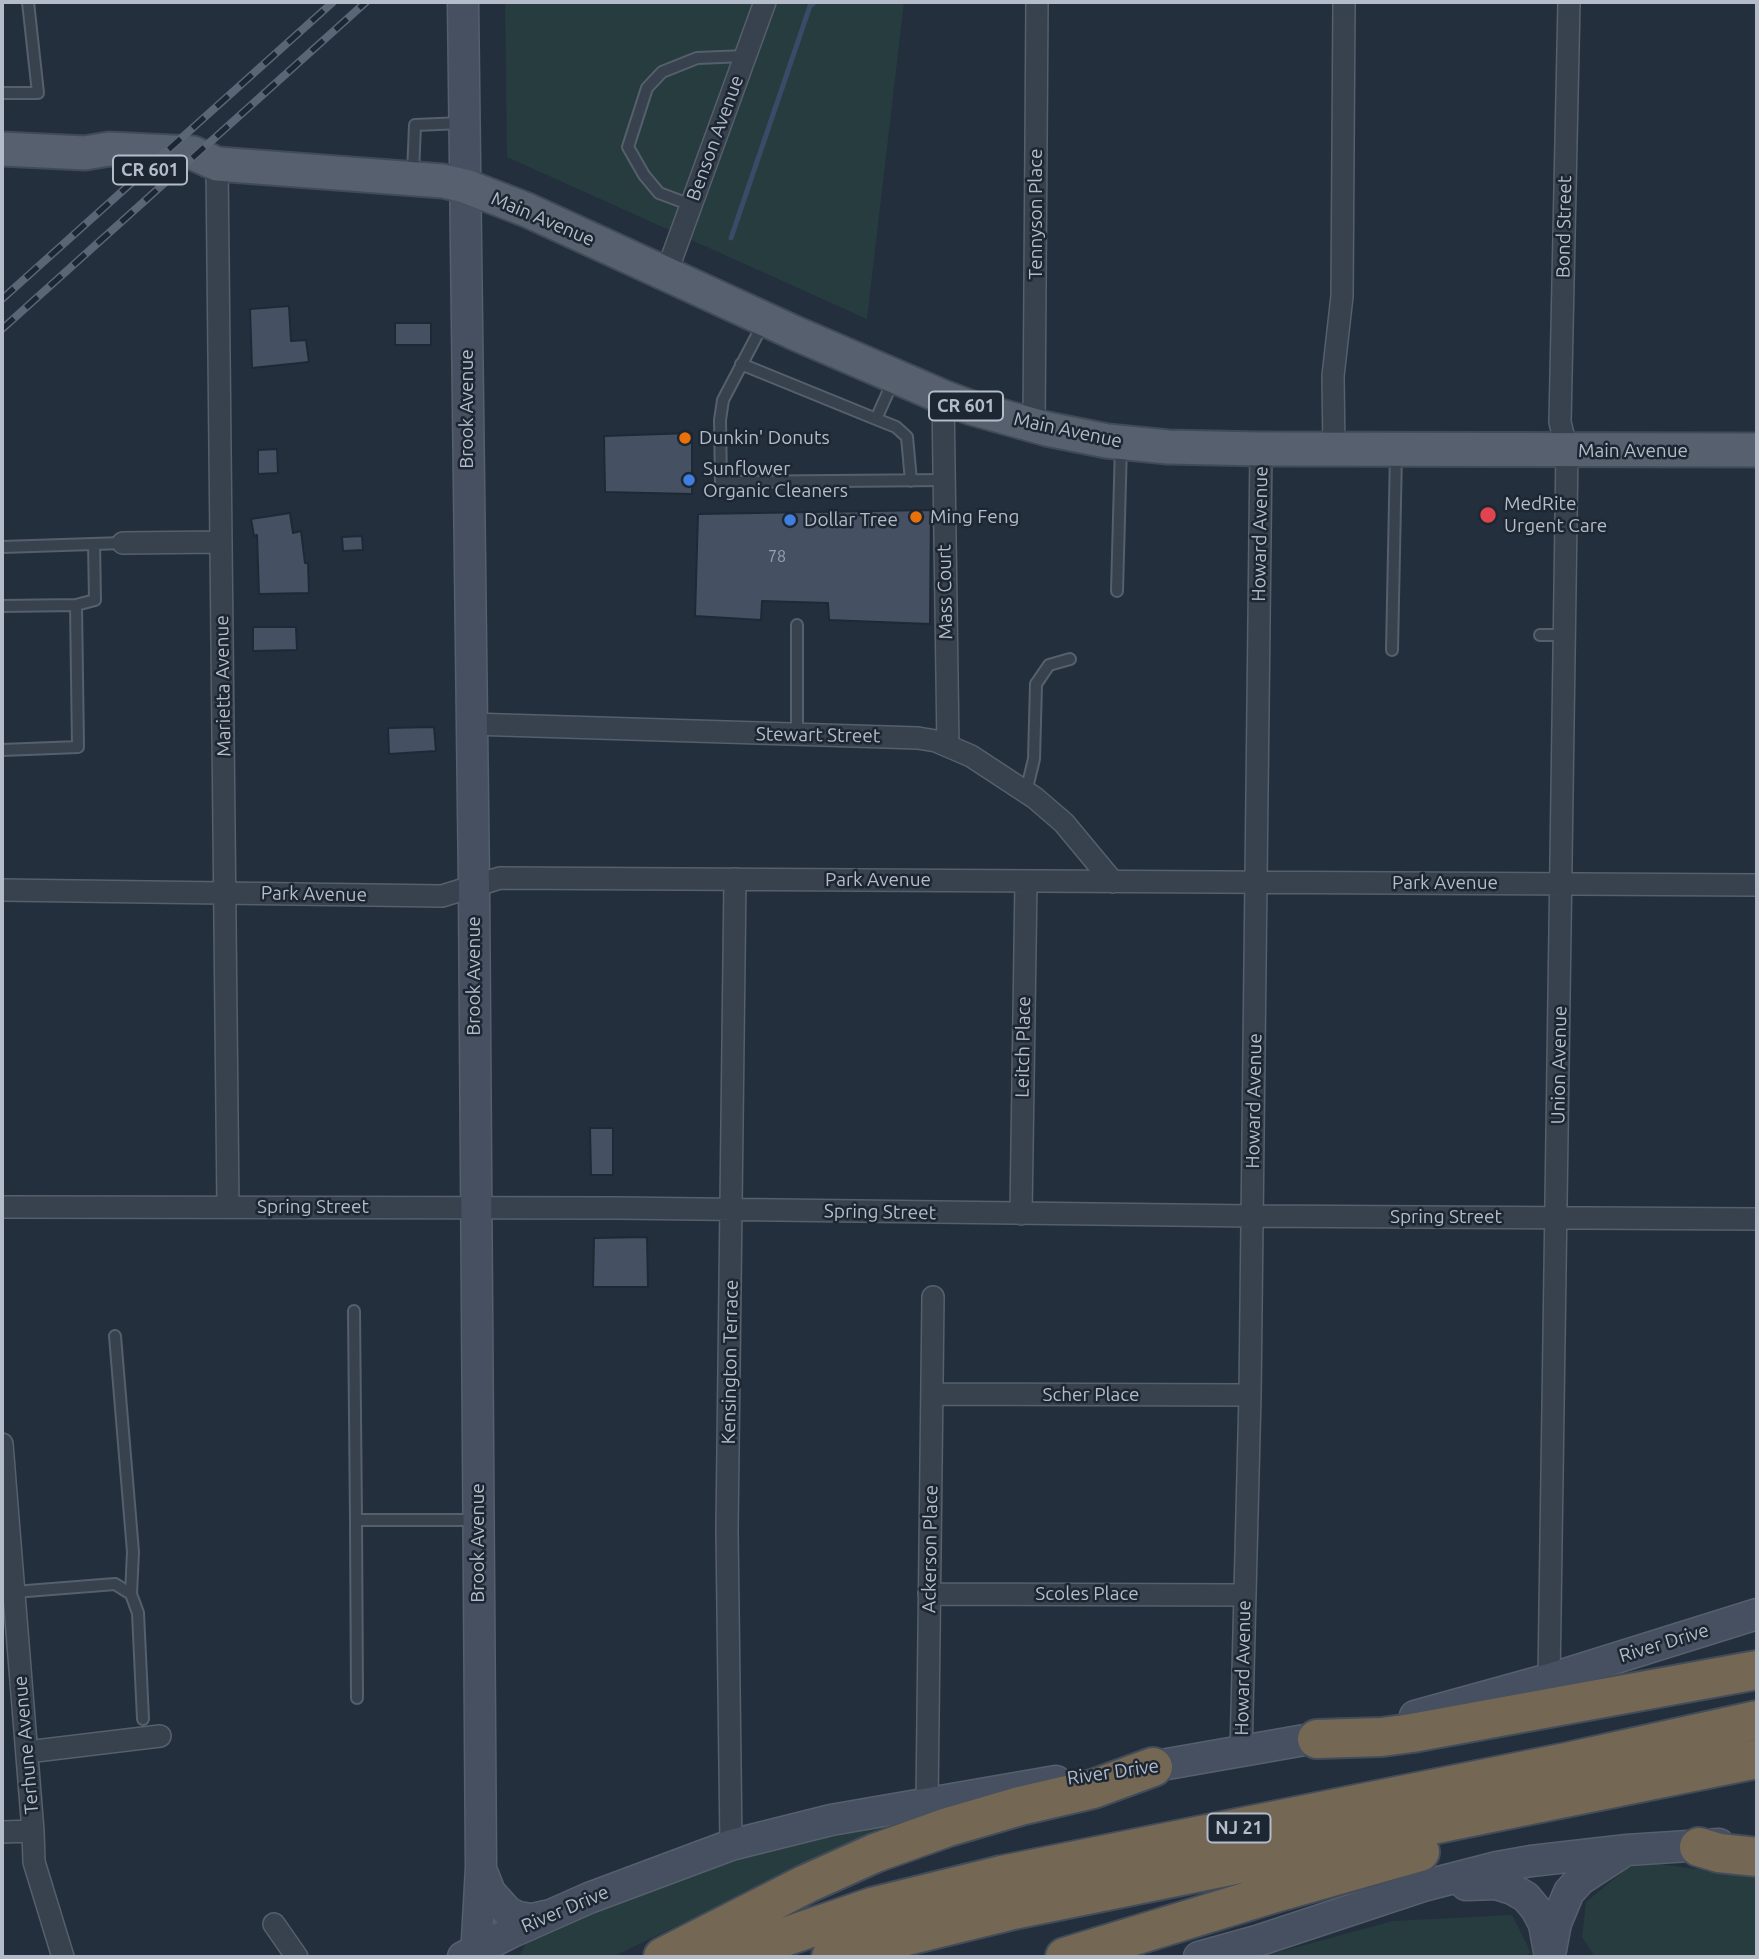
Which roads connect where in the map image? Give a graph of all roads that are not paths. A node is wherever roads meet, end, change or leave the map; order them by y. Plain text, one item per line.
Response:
1 (28, 2) edge
2 (463, 2) edge
3 (765, 2) edge
4 (1037, 2) edge
5 (1344, 2) edge
6 (1569, 2) edge
7 (745, 56) junction
8 (2, 93) edge
9 (465, 123) junction
10 (2, 149) edge
11 (217, 164) junction
12 (413, 179) junction
13 (465, 186) junction
14 (691, 205) junction
15 (666, 274) junction
16 (765, 319) junction
17 (741, 364) junction
18 (895, 376) junction
19 (943, 397) junction
20 (876, 419) junction
21 (1034, 426) junction
22 (1121, 443) junction
23 (1261, 449) junction
24 (1334, 450) junction
25 (1396, 450) junction
26 (1757, 450) edge
27 (1567, 451) junction
28 (944, 480) junction
29 (911, 481) junction
30 (221, 542) junction
31 (123, 543) joint
32 (94, 544) junction
33 (2, 547) edge
34 (1117, 591) dead end
35 (76, 605) junction
36 (2, 606) edge
37 (797, 625) dead end
38 (1540, 635) dead end
39 (1565, 635) junction
40 (1392, 650) dead end
41 (1070, 659) dead end
42 (471, 724) junction
43 (797, 736) junction
44 (948, 746) junction
45 (2, 750) edge
46 (1026, 792) junction
47 (735, 879) junction
48 (1026, 881) junction
49 (1113, 881) junction
50 (1256, 882) junction
51 (1561, 884) junction
52 (1757, 885) edge
53 (474, 886) junction
54 (2, 890) edge
55 (225, 893) junction
56 (2, 1206) edge
57 (228, 1207) junction
58 (476, 1208) junction
59 (732, 1210) junction
60 (1021, 1214) junction
61 (1252, 1216) junction
62 (1557, 1217) junction
63 (1757, 1219) edge
64 (933, 1297) dead end
65 (354, 1311) dead end
66 (115, 1336) dead end
67 (932, 1394) junction
68 (1250, 1395) junction
69 (2, 1444) edge
70 (356, 1520) junction
71 (478, 1520) junction
72 (14, 1592) junction
73 (131, 1594) junction
74 (929, 1594) junction
75 (1244, 1595) junction
76 (1757, 1614) edge
77 (9, 1622) edge
78 (1757, 1670) edge
79 (1549, 1679) junction
80 (356, 1698) dead end
81 (143, 1719) dead end
82 (1757, 1720) edge
83 (160, 1736) dead end
84 (1317, 1739) junction
85 (27, 1752) junction
86 (1241, 1752) junction
87 (1757, 1759) edge
88 (1153, 1767) junction
89 (1640, 1784) junction
90 (927, 1802) junction
91 (33, 1831) junction
92 (2, 1832) edge
93 (1757, 1838) edge
94 (732, 1845) junction
95 (1699, 1847) junction
96 (1627, 1850) junction
97 (1757, 1857) edge
98 (481, 1867) junction
99 (1387, 1897) junction
100 (549, 1915) junction
101 (274, 1924) dead end
102 (479, 1955) edge
103 (63, 1957) edge
104 (297, 1957) edge
105 (663, 1957) edge
106 (726, 1957) edge
107 (831, 1957) edge
108 (1065, 1957) edge
109 (1199, 1957) edge
110 (1550, 1957) edge

1 - 8 lane
2 - 9 main road, Brook Avenue
3 - 7 street, Benson Avenue
4 - 21 street, Tennyson Place
5 - 24 street
6 - 27 street, Bond Street
7 - 14 street, Benson Avenue
7 - 14 lane
9 - 12 lane
9 - 13 main road, Brook Avenue
10 - 11 main road, Main Avenue / CR 601
11 - 12 main road, Main Avenue / CR 601
11 - 30 street, Marietta Avenue
12 - 13 main road, Main Avenue / CR 601
13 - 15 main road, Main Avenue / CR 601
13 - 42 main road, Brook Avenue
14 - 15 street, Benson Avenue
15 - 16 main road, Main Avenue / CR 601
16 - 17 lane
16 - 18 main road, Main Avenue / CR 601
17 - 20 lane
17 - 29 lane
18 - 19 main road, Main Avenue / CR 601
18 - 20 lane
19 - 21 main road, Main Avenue / CR 601
19 - 28 street, Mass Court
20 - 29 lane
21 - 22 main road, Main Avenue / CR 601
22 - 23 main road, Main Avenue / CR 601
22 - 34 lane
23 - 24 main road, Main Avenue / CR 601
23 - 50 street, Howard Avenue
24 - 25 main road, Main Avenue / CR 601
25 - 27 main road, Main Avenue / CR 601
25 - 40 lane
26 - 27 main road, Main Avenue / CR 601
27 - 39 street, Union Avenue
28 - 29 lane
28 - 44 street, Mass Court
30 - 31 street
30 - 55 street, Marietta Avenue
31 - 32 lane
32 - 33 lane
32 - 35 lane
35 - 36 lane
35 - 45 lane
37 - 43 lane
38 - 39 lane
39 - 51 street, Union Avenue
41 - 46 lane
42 - 43 street, Stewart Street
42 - 53 main road, Brook Avenue
43 - 44 street, Stewart Street
44 - 46 street, Stewart Street
46 - 49 street, Stewart Street
47 - 48 street, Park Avenue
47 - 53 street, Park Avenue
47 - 59 street, Kensington Terrace
48 - 49 street, Park Avenue
48 - 60 street, Leitch Place
49 - 50 street, Park Avenue
50 - 51 street, Park Avenue
50 - 61 street, Howard Avenue
51 - 52 street, Park Avenue
51 - 62 street, Union Avenue
53 - 55 street, Park Avenue
53 - 58 main road, Brook Avenue
54 - 55 street, Park Avenue
55 - 57 street, Marietta Avenue
56 - 57 street, Spring Street
57 - 58 street, Spring Street
58 - 59 street, Spring Street
58 - 71 main road, Brook Avenue
59 - 60 street, Spring Street
59 - 94 street, Kensington Terrace
60 - 61 street, Spring Street
61 - 62 street, Spring Street
61 - 68 street, Howard Avenue
62 - 63 street, Spring Street
62 - 79 street, Union Avenue
64 - 67 street, Ackerson Place
65 - 70 lane
66 - 73 lane
67 - 68 street, Scher Place
67 - 74 street, Ackerson Place
68 - 75 street, Howard Avenue
69 - 72 street, Terhune Avenue
70 - 71 lane
70 - 80 lane
71 - 98 main road, Brook Avenue
72 - 73 lane
72 - 77 street, Terhune Avenue
73 - 81 lane
74 - 75 street, Scoles Place
74 - 90 street, Ackerson Place
75 - 86 street, Howard Avenue
76 - 79 main road, River Drive
77 - 85 street, Terhune Avenue
78 - 84 highway
79 - 84 main road, River Drive
82 - 106 highway, NJ 21
83 - 85 street
84 - 86 main road, River Drive
85 - 91 street, Terhune Avenue
86 - 88 main road, River Drive
87 - 89 highway, NJ 21
88 - 90 main road, River Drive
88 - 105 highway
89 - 107 highway, NJ 21
89 - 108 highway
90 - 94 main road, River Drive
91 - 92 street
91 - 103 street, Terhune Avenue
93 - 95 main road
94 - 100 main road, River Drive
95 - 96 main road
95 - 97 highway
96 - 99 main road
96 - 110 main road
98 - 100 main road
98 - 102 main road, Brook Avenue
99 - 109 main road
99 - 110 main road
100 - 102 main road, River Drive
101 - 104 street

